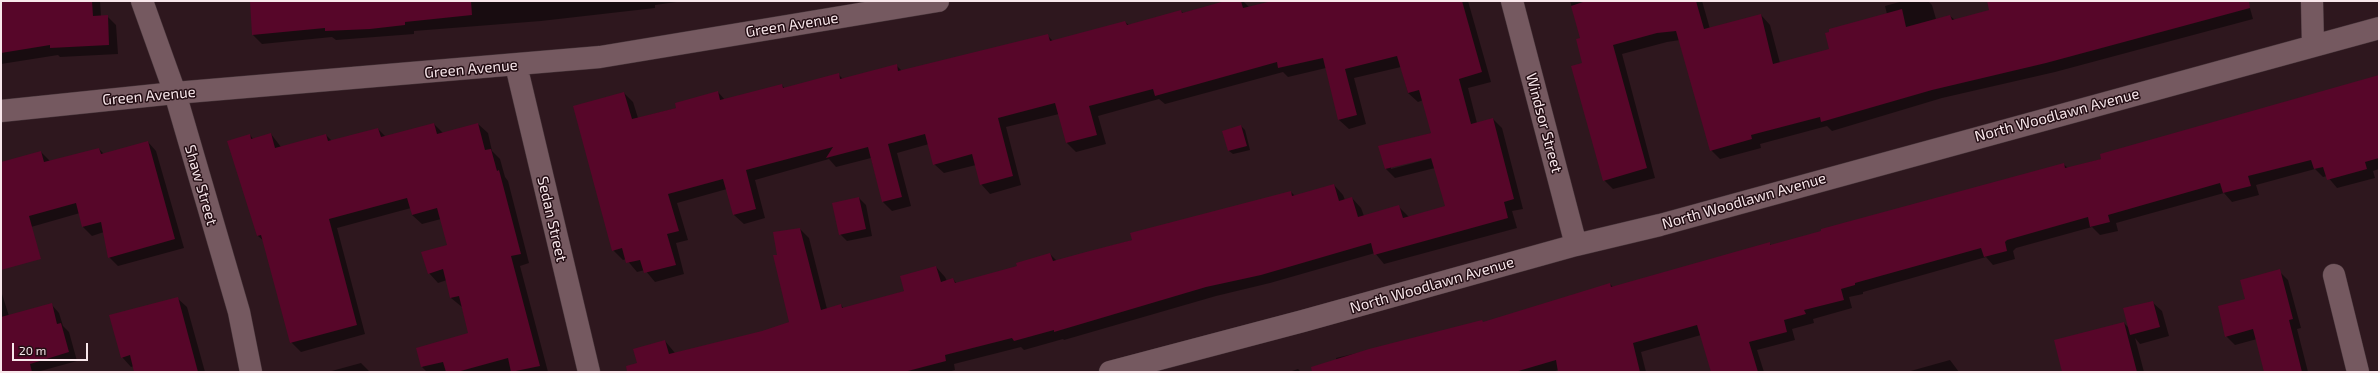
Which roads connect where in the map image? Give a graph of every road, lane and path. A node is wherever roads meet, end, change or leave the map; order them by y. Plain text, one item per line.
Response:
1 (142, 1) edge
2 (938, 1) edge
3 (1512, 1) edge
4 (2312, 1) edge
5 (2379, 28) edge
6 (2313, 46) junction
7 (516, 65) junction
8 (174, 93) junction
9 (1, 110) edge
10 (1576, 245) junction
11 (2334, 275) dead end
12 (251, 372) edge
13 (589, 372) edge
14 (1110, 372) edge
15 (2358, 372) edge

1 - 8 street, Shaw Street
2 - 7 street, Green Avenue
3 - 10 street, Windsor Street
4 - 6 street
5 - 6 street, North Woodlawn Avenue
6 - 10 street, North Woodlawn Avenue
7 - 8 street, Green Avenue
7 - 13 street, Sedan Street
8 - 9 street, Green Avenue
8 - 12 street, Shaw Street
10 - 14 street, North Woodlawn Avenue
11 - 15 street

